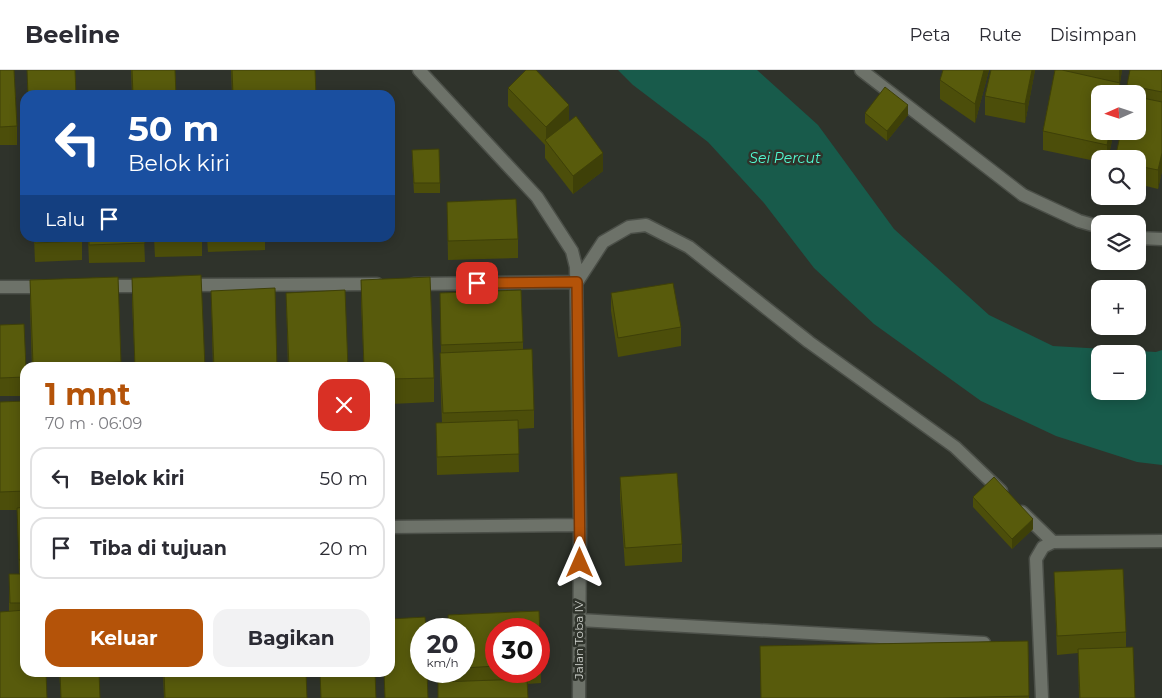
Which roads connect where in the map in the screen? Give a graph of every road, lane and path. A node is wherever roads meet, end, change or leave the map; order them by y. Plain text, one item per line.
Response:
1 (419, 70) edge
2 (861, 70) edge
3 (1091, 225) edge
4 (1146, 238) edge
5 (1162, 239) edge
6 (577, 282) junction
7 (60, 286) edge
8 (90, 286) edge
9 (0, 287) edge
10 (580, 525) junction
11 (395, 527) edge
12 (1162, 541) edge
13 (1052, 542) junction
14 (580, 620) junction
15 (1000, 644) edge
16 (579, 698) edge
17 (1042, 698) edge

1 - 6 street, Jalan Toba IV
2 - 3 street
4 - 5 street
6 - 8 street
6 - 10 street, Jalan Toba IV
6 - 13 street
7 - 9 street
10 - 11 street
10 - 14 street, Jalan Toba IV
12 - 13 street
13 - 17 street
14 - 15 street
14 - 16 street, Jalan Toba IV

